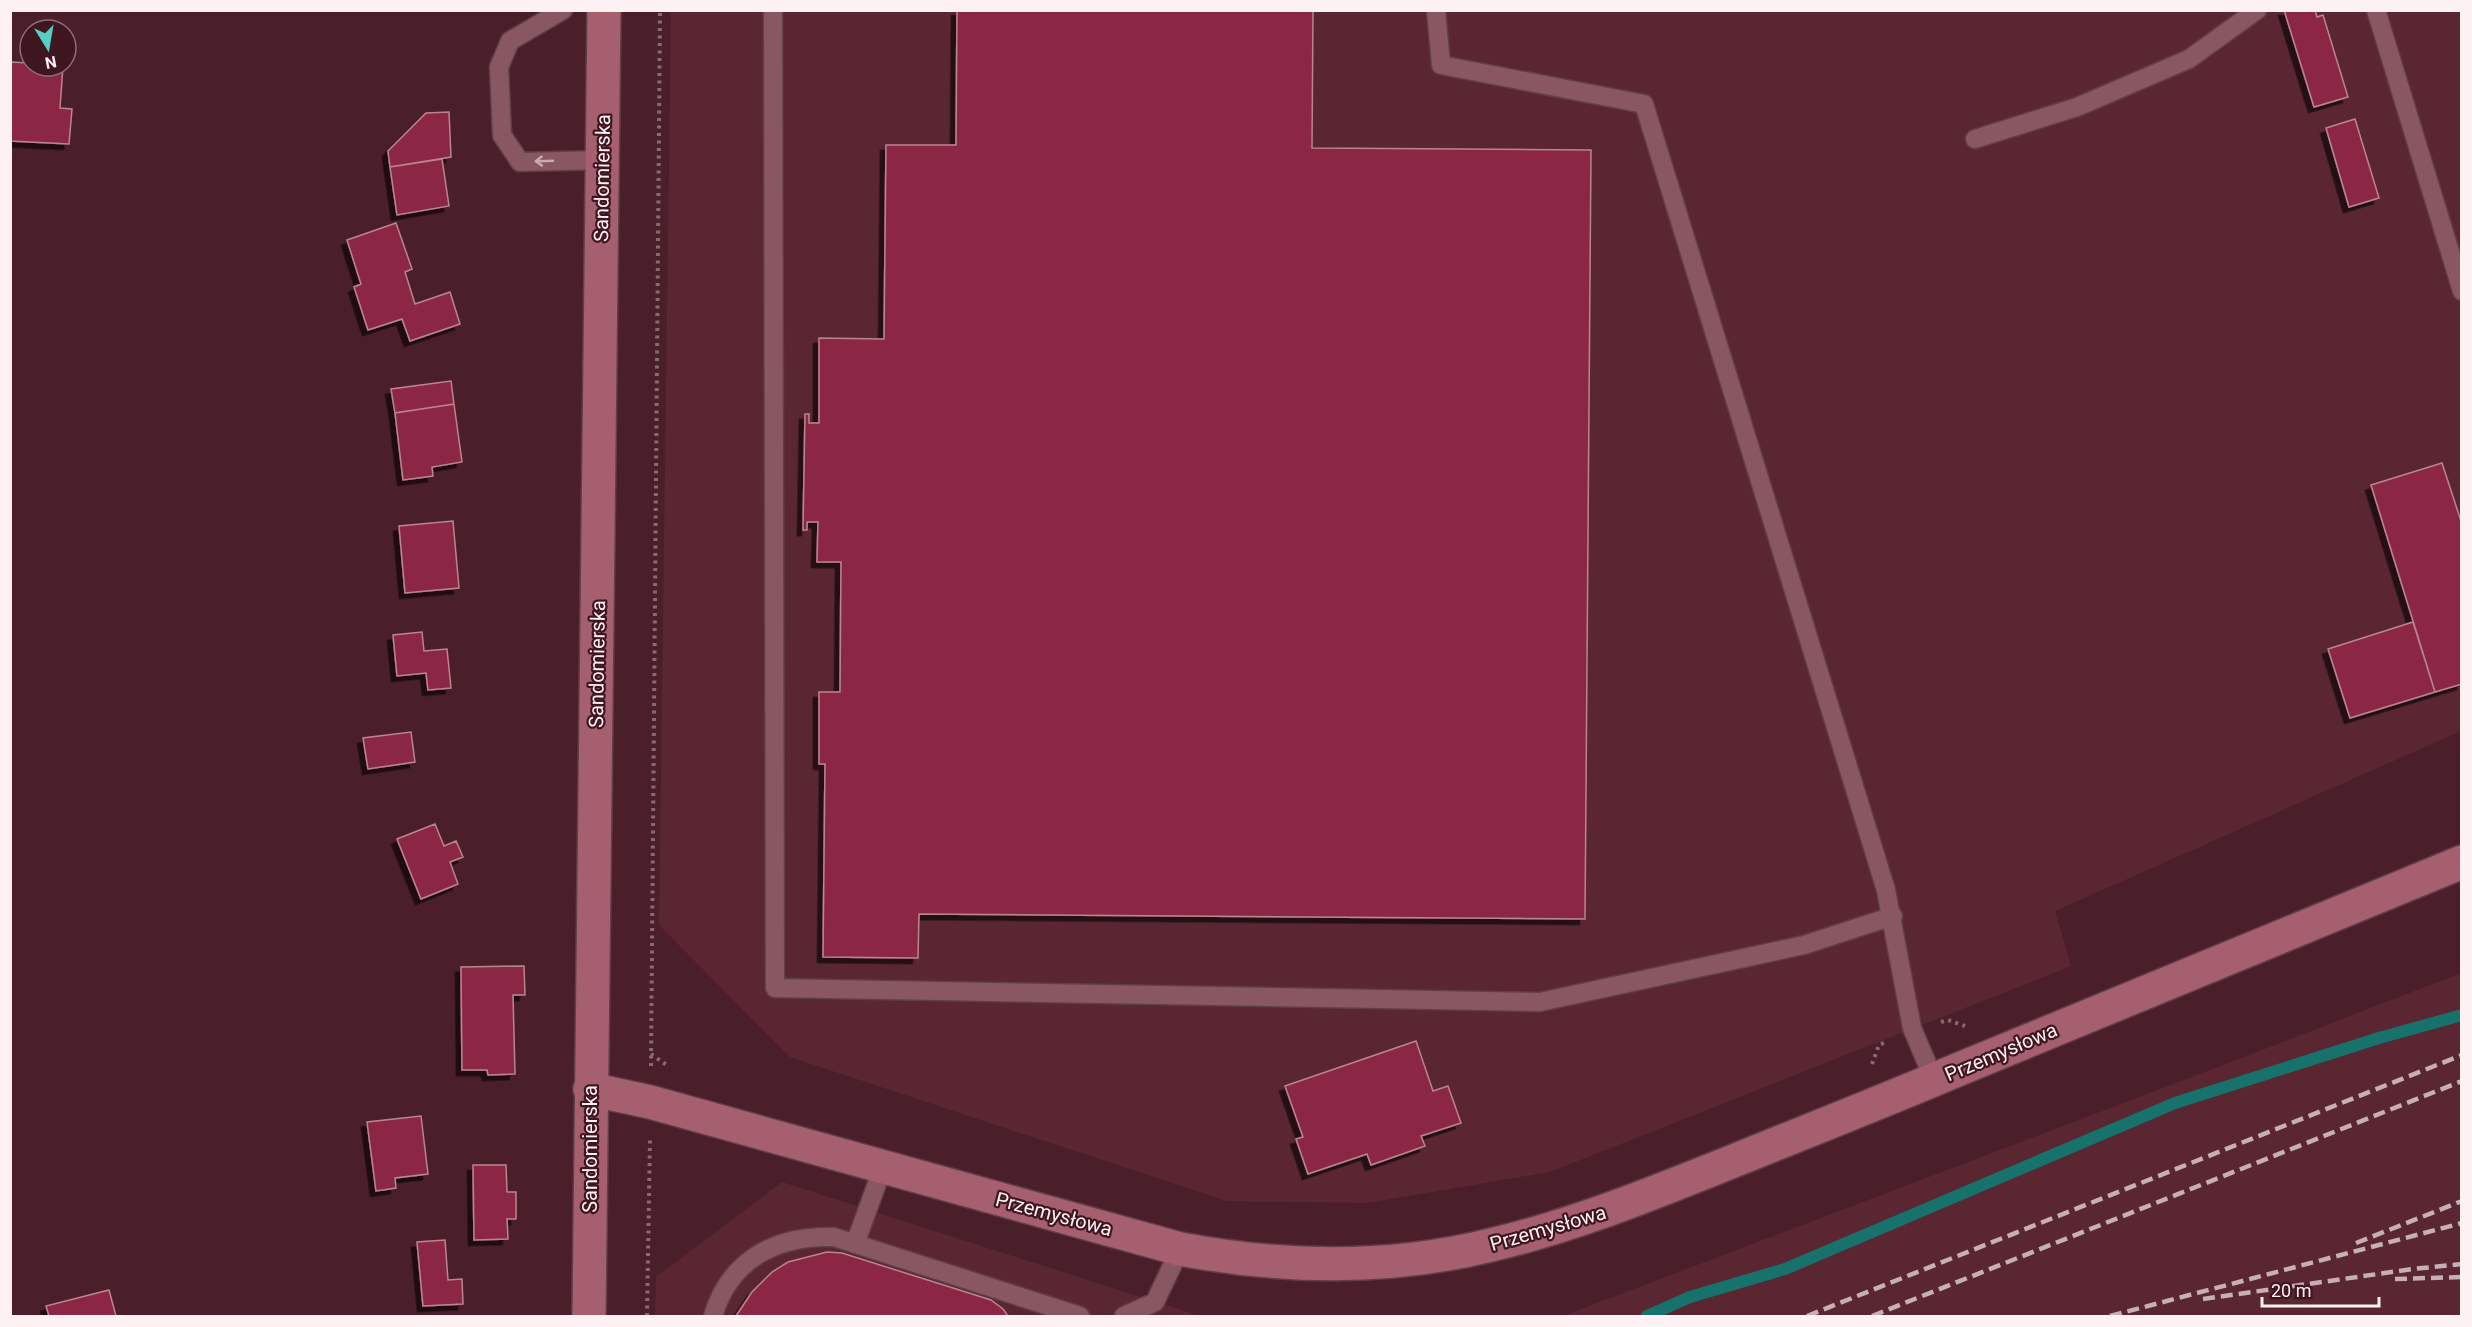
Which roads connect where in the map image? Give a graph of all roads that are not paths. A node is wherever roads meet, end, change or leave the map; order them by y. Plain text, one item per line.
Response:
1 (562, 10) edge
2 (604, 10) edge
3 (773, 10) edge
4 (1436, 10) edge
5 (2257, 10) edge
6 (2376, 10) edge
7 (1975, 139) dead end
8 (603, 160) junction
9 (2462, 291) edge
10 (2462, 862) edge
11 (1893, 916) junction
12 (1934, 1080) junction
13 (590, 1089) junction
14 (883, 1167) junction
15 (855, 1244) junction
16 (1180, 1249) junction
17 (1144, 1312) edge
18 (589, 1317) edge
19 (713, 1317) edge
20 (1080, 1317) edge
21 (1124, 1317) edge

8 -> 1 lane
2 - 8 street, Sandomierska
3 - 11 lane
4 - 11 lane
5 - 7 lane
6 - 9 lane
8 - 13 street, Sandomierska
10 - 12 street, Przemysłowa
11 - 12 lane
12 - 16 street, Przemysłowa
13 - 14 street, Przemysłowa
13 - 18 street, Sandomierska
14 - 15 lane
14 - 16 street, Przemysłowa
15 - 19 lane
15 - 20 lane
16 - 17 lane
17 - 21 lane

